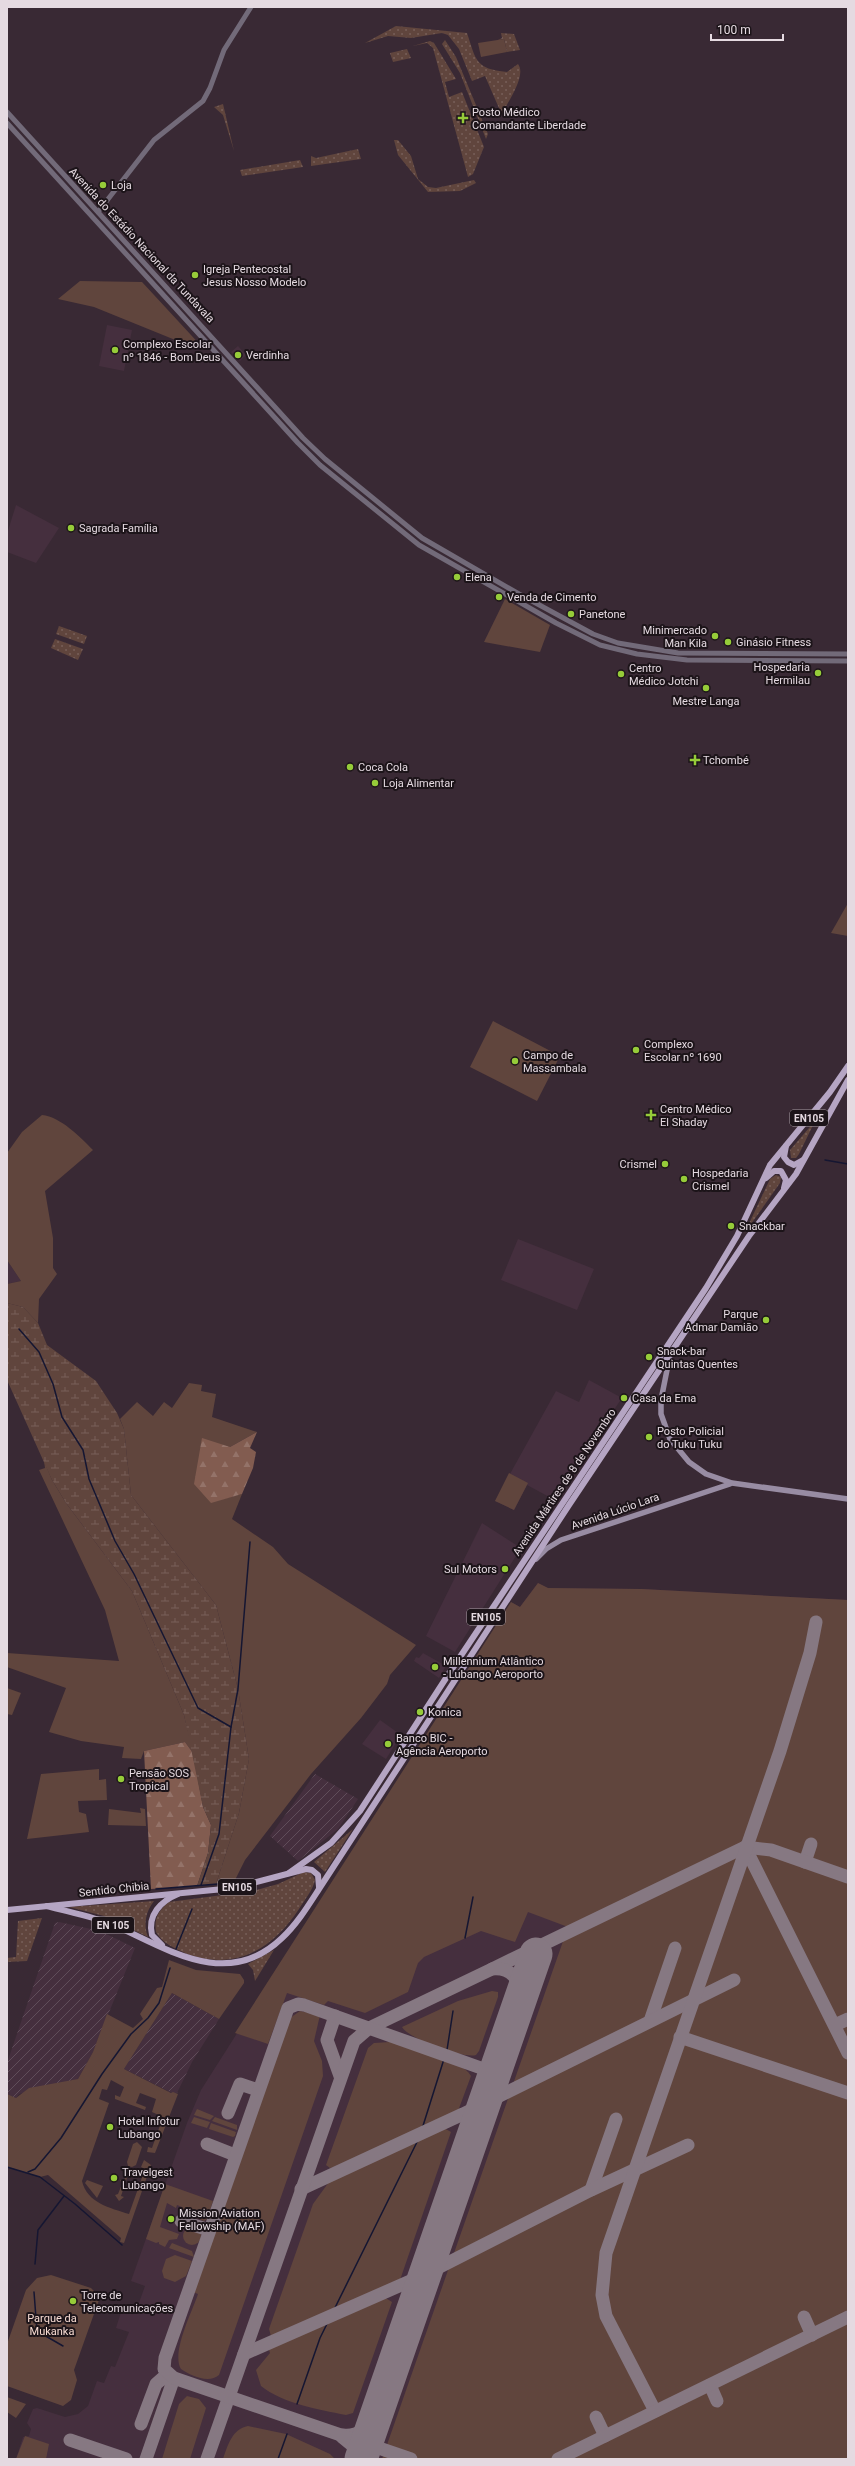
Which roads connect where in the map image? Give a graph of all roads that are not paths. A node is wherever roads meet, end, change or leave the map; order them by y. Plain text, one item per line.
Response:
1 (251, 7) edge
2 (7, 112) edge
3 (7, 123) edge
4 (98, 212) junction
5 (848, 654) edge
6 (848, 661) edge
7 (848, 1066) edge
8 (848, 1080) edge
9 (787, 1143) junction
10 (805, 1158) junction
11 (762, 1182) junction
12 (783, 1191) junction
13 (671, 1352) junction
14 (732, 1483) junction
15 (848, 1499) edge
16 (519, 1581) junction
17 (289, 1873) junction
18 (319, 1889) junction
19 (184, 1892) junction
20 (47, 1906) junction
21 (7, 1910) edge
22 (177, 1954) junction

1 - 4 street
2 - 4 street, Avenida do Estádio Nacional da Tundavala
3 - 6 street, Avenida do Estádio Nacional da Tundavala
4 - 5 street, Avenida do Estádio Nacional da Tundavala
7 - 9 main road, Avenida Mártires de 8 de Novembro / EN105
8 - 10 main road, Avenida Mártires de 8 de Novembro / EN105
9 - 10 main road
9 - 11 main road, Avenida Mártires de 8 de Novembro / EN105
10 - 12 main road, Avenida Mártires de 8 de Novembro / EN105
11 - 12 main road
11 - 17 main road, Avenida Mártires de 8 de Novembro / EN105
12 - 13 main road, Avenida Mártires de 8 de Novembro / EN105
13 - 14 main road, Avenida Lúcio Lara
13 - 16 main road, Avenida Mártires de 8 de Novembro / EN105
14 - 15 main road, Avenida Lúcio Lara
14 - 16 main road, Avenida Lúcio Lara
16 - 18 main road, Avenida Mártires de 8 de Novembro / EN105
17 - 18 main road
17 - 19 main road, EN105
18 - 22 main road, EN105
19 - 20 main road, Sentido Chibia / EN 105
19 - 22 main road
20 - 21 main road, EN 105
20 - 22 main road, EN 105

